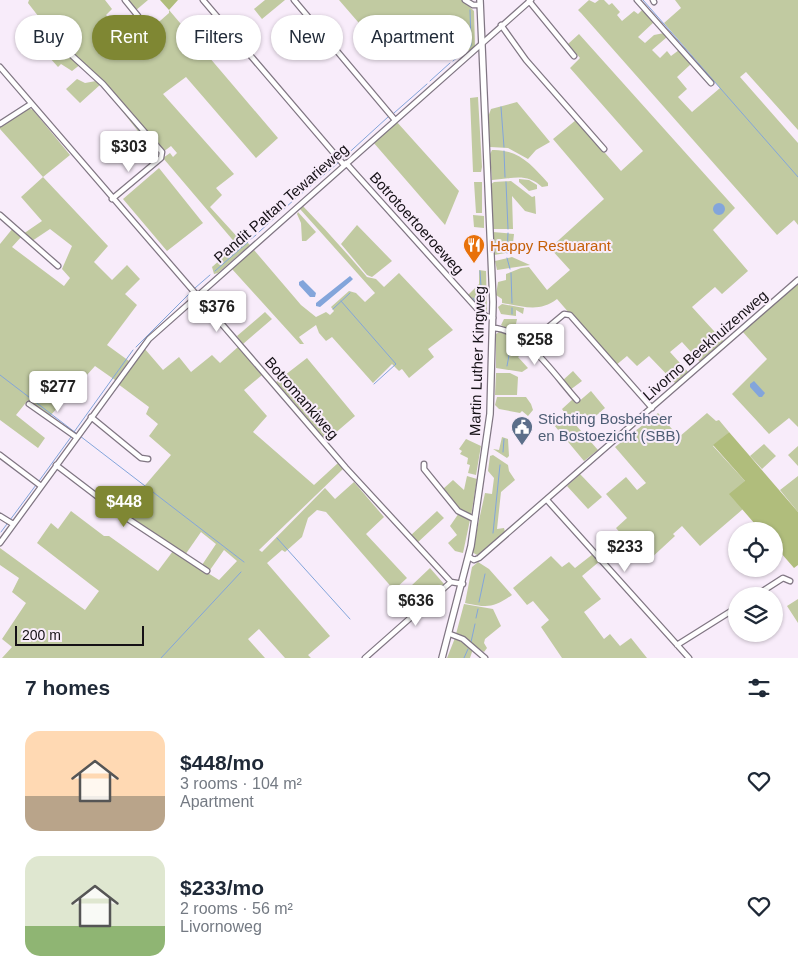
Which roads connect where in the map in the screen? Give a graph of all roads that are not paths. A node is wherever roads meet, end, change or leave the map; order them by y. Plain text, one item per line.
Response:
1 (125, 0) edge
2 (203, 0) edge
3 (294, 0) edge
4 (465, 0) edge
5 (637, 0) edge
6 (530, 1) edge
7 (480, 3) edge
8 (137, 15) edge
9 (502, 24) junction
10 (482, 42) junction
11 (574, 56) dead end
12 (77, 60) edge
13 (0, 67) edge
14 (711, 83) dead end
15 (31, 104) junction
16 (395, 120) junction
17 (0, 124) edge
18 (604, 149) dead end
19 (345, 164) junction
20 (112, 199) junction
21 (0, 215) edge
22 (58, 266) dead end
23 (798, 280) edge
24 (196, 295) junction
25 (493, 318) junction
26 (493, 328) junction
27 (546, 329) dead end
28 (577, 400) dead end
29 (29, 404) dead end
30 (652, 408) junction
31 (91, 417) junction
32 (76, 437) junction
33 (0, 455) edge
34 (148, 459) dead end
35 (424, 464) dead end
36 (56, 465) junction
37 (41, 486) junction
38 (547, 500) junction
39 (0, 516) edge
40 (472, 518) dead end
41 (13, 524) junction
42 (0, 543) edge
43 (469, 557) junction
44 (207, 570) dead end
45 (790, 581) dead end
46 (451, 582) junction
47 (462, 584) junction
48 (770, 587) edge
49 (728, 613) edge
50 (450, 634) junction
51 (677, 645) junction
52 (365, 658) edge
53 (442, 658) edge
54 (485, 658) edge
55 (689, 658) edge

1 - 8 street
2 - 19 street, Botrotoertoeroeweg
3 - 16 street
4 - 7 street
5 - 14 street
6 - 9 street, Pandit Paltan Tewarieweg
6 - 11 street
7 - 10 main road, Martin Luther Kingweg
9 - 10 street, Pandit Paltan Tewarieweg
9 - 18 street
10 - 16 street, Pandit Paltan Tewarieweg
10 - 25 main road, Martin Luther Kingweg
12 - 20 street
13 - 15 street, Botromankiweg
15 - 17 street
15 - 20 street, Botromankiweg
16 - 19 street, Pandit Paltan Tewarieweg
19 - 24 street, Pandit Paltan Tewarieweg
19 - 25 street, Botrotoertoeroeweg
20 - 24 street, Botromankiweg
21 - 22 street
23 - 30 street, Livorno Beekhuizenweg
24 - 31 street, Pandit Paltan Tewarieweg
24 - 46 street, Botromankiweg
25 - 26 main road, Martin Luther Kingweg
26 - 28 street
26 - 43 main road, Martin Luther Kingweg
27 - 30 street
29 - 32 street
30 - 38 street, Livorno Beekhuizenweg
31 - 32 street, Pandit Paltan Tewarieweg
31 - 34 street
32 - 36 street, Pandit Paltan Tewarieweg
33 - 37 street
35 - 40 street
36 - 37 street, Pandit Paltan Tewarieweg
36 - 44 street
37 - 41 street, Pandit Paltan Tewarieweg
38 - 43 street, Livorno Beekhuizenweg
38 - 51 street
39 - 41 street
41 - 42 street, Pandit Paltan Tewarieweg
43 - 47 main road, Martin Luther Kingweg
45 - 48 street
46 - 47 street
46 - 52 street
47 - 50 main road, Martin Luther Kingweg
49 - 51 street
50 - 53 main road, Martin Luther Kingweg
50 - 54 street
51 - 55 street

